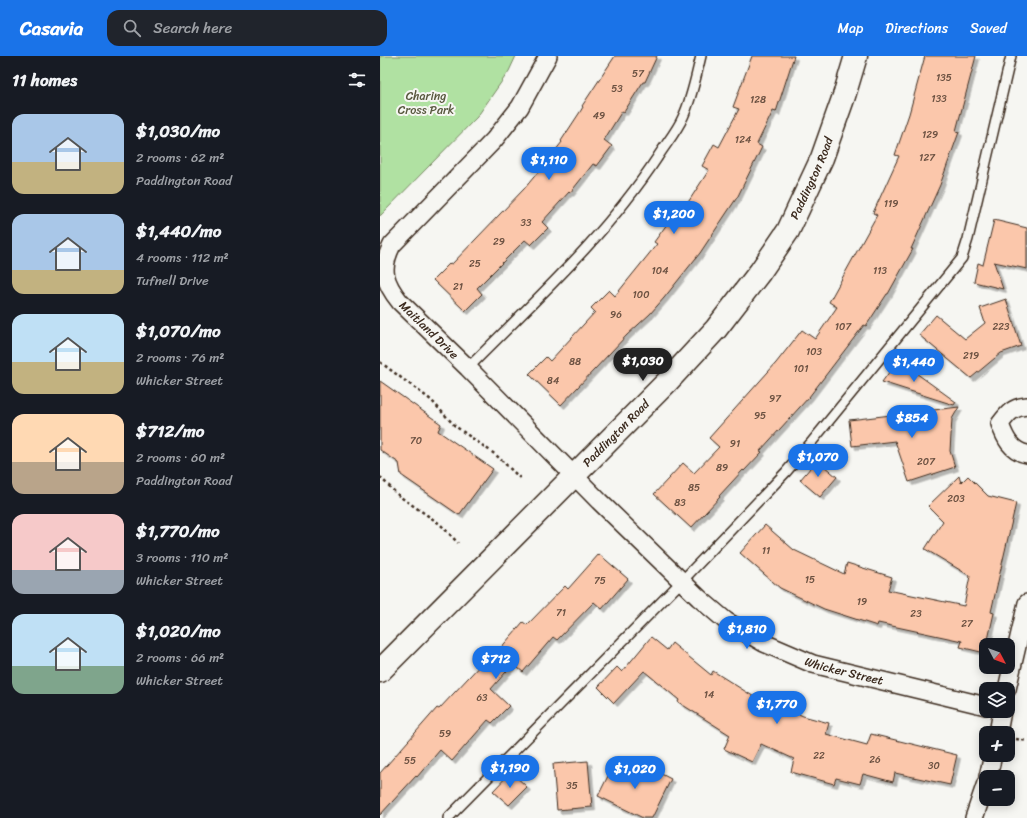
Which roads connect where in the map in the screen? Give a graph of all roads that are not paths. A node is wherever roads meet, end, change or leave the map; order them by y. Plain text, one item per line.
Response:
1 (548, 56) edge
2 (701, 56) edge
3 (856, 56) edge
4 (1011, 56) edge
5 (468, 368) junction
6 (1027, 406) edge
7 (1027, 454) edge
8 (575, 475) junction
9 (682, 581) junction
10 (1027, 603) edge
11 (380, 671) edge
12 (1009, 682) edge
13 (979, 704) edge
14 (979, 803) edge
15 (448, 818) edge
16 (974, 818) edge

1 - 5 street, Maitland Drive
2 - 5 lane
3 - 8 street, Paddington Road
4 - 9 lane
5 - 8 street, Maitland Drive
6 - 7 street
8 - 9 street, Whicker Street
8 - 11 street, Paddington Road
9 - 13 street, Whicker Street
9 - 15 lane
10 - 12 street
14 - 16 street

